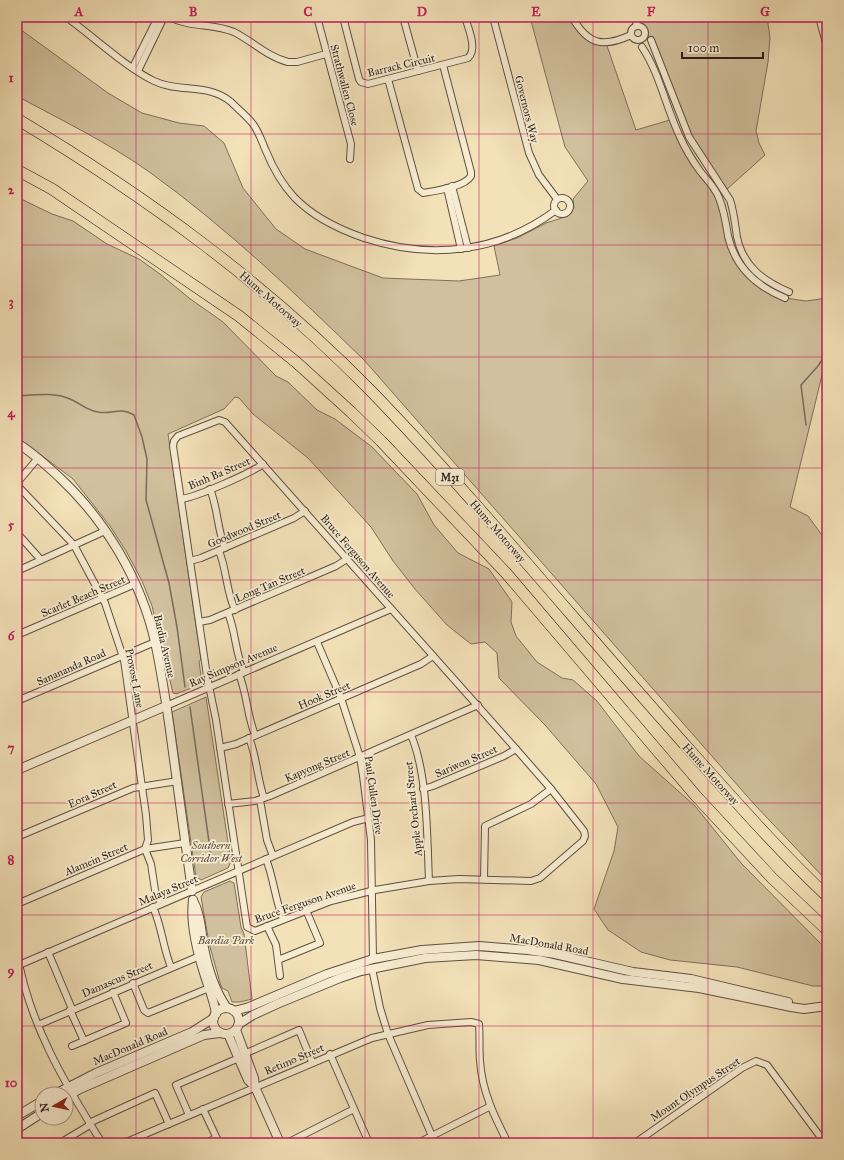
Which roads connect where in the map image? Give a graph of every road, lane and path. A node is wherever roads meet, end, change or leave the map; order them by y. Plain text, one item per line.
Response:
1 (66, 17) edge
2 (158, 17) edge
3 (164, 17) edge
4 (169, 17) edge
5 (317, 17) edge
6 (343, 17) edge
7 (403, 17) edge
8 (465, 17) edge
9 (493, 17) edge
10 (572, 17) edge
11 (636, 17) edge
12 (819, 17) edge
13 (637, 25) junction
14 (631, 35) junction
15 (651, 40) dead end
16 (642, 47) dead end
17 (827, 47) edge
18 (326, 54) junction
19 (443, 65) junction
20 (135, 69) junction
21 (418, 71) junction
22 (388, 79) junction
23 (17, 119) edge
24 (350, 159) dead end
25 (17, 170) edge
26 (449, 187) junction
27 (557, 199) junction
28 (556, 210) junction
29 (464, 248) junction
30 (789, 292) dead end
31 (784, 298) dead end
32 (17, 443) edge
33 (38, 458) junction
34 (263, 464) junction
35 (17, 484) edge
36 (210, 489) junction
37 (181, 499) junction
38 (305, 511) junction
39 (106, 531) junction
40 (17, 532) edge
41 (74, 546) junction
42 (225, 548) junction
43 (219, 551) junction
44 (347, 559) junction
45 (41, 560) junction
46 (190, 561) junction
47 (17, 570) edge
48 (135, 584) junction
49 (103, 598) junction
50 (391, 609) junction
51 (234, 610) junction
52 (228, 613) junction
53 (199, 622) junction
54 (17, 635) edge
55 (155, 642) junction
56 (317, 642) junction
57 (123, 656) junction
58 (433, 656) junction
59 (241, 673) junction
60 (209, 687) junction
61 (341, 698) junction
62 (17, 701) edge
63 (478, 705) junction
64 (166, 706) junction
65 (133, 720) junction
66 (412, 736) junction
67 (252, 737) junction
68 (220, 748) junction
69 (516, 749) junction
70 (360, 757) junction
71 (17, 770) edge
72 (178, 781) junction
73 (142, 786) junction
74 (423, 789) junction
75 (551, 789) junction
76 (262, 799) junction
77 (228, 804) junction
78 (369, 818) junction
79 (17, 838) edge
80 (184, 842) junction
81 (145, 849) junction
82 (273, 856) junction
83 (266, 859) junction
84 (238, 871) junction
85 (484, 879) junction
86 (429, 881) junction
87 (372, 890) junction
88 (192, 891) junction
89 (827, 896) edge
90 (193, 900) joint
91 (17, 904) edge
92 (161, 904) junction
93 (153, 907) junction
94 (306, 910) junction
95 (283, 919) junction
96 (267, 926) junction
97 (827, 930) edge
98 (48, 952) junction
99 (202, 955) junction
100 (18, 958) edge
101 (374, 959) junction
102 (278, 960) junction
103 (171, 968) junction
104 (372, 968) junction
105 (280, 976) dead end
106 (133, 984) junction
107 (209, 988) junction
108 (113, 992) junction
109 (818, 1006) junction
110 (827, 1006) edge
111 (71, 1010) junction
112 (230, 1010) junction
113 (215, 1016) junction
114 (38, 1026) junction
115 (231, 1030) junction
116 (388, 1034) junction
117 (84, 1042) junction
118 (72, 1046) dead end
119 (330, 1054) junction
120 (241, 1056) junction
121 (312, 1062) junction
122 (65, 1086) edge
123 (255, 1087) junction
124 (74, 1090) edge
125 (74, 1090) edge
126 (74, 1101) edge
127 (34, 1106) edge
128 (489, 1107) junction
129 (203, 1109) junction
130 (354, 1109) junction
131 (188, 1115) junction
132 (17, 1116) edge
133 (34, 1118) edge
134 (90, 1124) junction
135 (169, 1124) junction
136 (17, 1129) edge
137 (432, 1136) junction
138 (217, 1140) edge
139 (136, 1141) edge
140 (60, 1143) edge
141 (102, 1143) edge
142 (124, 1143) edge
143 (206, 1143) edge
144 (280, 1143) edge
145 (287, 1143) edge
146 (369, 1143) edge
147 (418, 1143) edge
148 (508, 1143) edge
149 (636, 1143) edge
150 (826, 1143) edge

1 - 20 street
2 - 20 street
3 - 20 street
4 - 18 street
5 - 18 street, Strathwallen Close
6 - 22 street, Barrack Circuit
7 - 21 street
8 - 19 street, Barrack Circuit
9 - 27 street, Governors Way
10 - 14 street
11 - 13 street
12 - 17 street
13 - 14 street
13 - 14 street
15 - 30 street
16 - 31 street
18 - 24 street, Strathwallen Close
19 - 21 street, Barrack Circuit
19 - 26 street
20 - 29 street
21 - 22 street, Barrack Circuit
22 - 26 street
23 - 89 highway, Hume Motorway / M31
25 - 97 highway, Hume Motorway / M31
26 - 29 street
27 - 28 street
27 - 28 street
28 - 29 street
32 - 33 street, Bardia Avenue
33 - 35 street
33 - 39 street, Bardia Avenue
34 - 36 street, Binh Ba Street
34 - 37 street, Bruce Ferguson Avenue
34 - 38 street, Bruce Ferguson Avenue
35 - 41 street, Provost Lane
36 - 37 street, Binh Ba Street
36 - 42 street
37 - 46 street, Bruce Ferguson Avenue
38 - 42 street, Goodwood Street
38 - 44 street, Bruce Ferguson Avenue
39 - 41 street
39 - 48 street, Bardia Avenue
40 - 45 street
41 - 45 street
41 - 49 street, Provost Lane
42 - 43 street, Goodwood Street
43 - 46 street, Goodwood Street
43 - 51 street
44 - 50 street, Bruce Ferguson Avenue
44 - 51 street, Long Tan Street
45 - 47 street
46 - 53 street, Bruce Ferguson Avenue
48 - 49 street, Scarlet Beach Street
48 - 55 street, Bardia Avenue
49 - 54 street, Scarlet Beach Street
49 - 57 street, Provost Lane
50 - 56 street, Ray Simpson Avenue
50 - 58 street, Bruce Ferguson Avenue
51 - 52 street, Long Tan Street
52 - 53 street, Long Tan Street
52 - 59 street
53 - 60 street, Bruce Ferguson Avenue
55 - 57 street, Sanananda Road
55 - 64 street, Bardia Avenue
56 - 59 street, Ray Simpson Avenue
56 - 61 street, Paul Cullen Drive
57 - 62 street, Sanananda Road
57 - 65 street, Provost Lane
58 - 61 street, Hook Street
58 - 63 street, Bruce Ferguson Avenue
59 - 60 street, Ray Simpson Avenue
59 - 67 street
60 - 64 street, Ray Simpson Avenue
60 - 68 street, Bruce Ferguson Avenue
61 - 67 street, Hook Street
61 - 70 street, Paul Cullen Drive
63 - 66 street, Kapyong Street
63 - 69 street, Bruce Ferguson Avenue
64 - 65 street, Ray Simpson Avenue
64 - 72 street, Bardia Avenue
65 - 71 street, Ray Simpson Avenue
65 - 73 street, Provost Lane
66 - 70 street, Kapyong Street
66 - 74 street, Apple Orchard Street
67 - 68 street, Hook Street
67 - 76 street
68 - 77 street, Bruce Ferguson Avenue
69 - 74 street, Sariwon Street
69 - 75 street, Bruce Ferguson Avenue
70 - 76 street, Kapyong Street
70 - 78 street, Paul Cullen Drive
72 - 73 street, Eora Street
72 - 80 street, Bardia Avenue
73 - 79 street, Eora Street
73 - 81 street, Provost Lane
74 - 86 street, Apple Orchard Street
75 - 85 street
75 - 85 street, Bruce Ferguson Avenue
76 - 77 street, Kapyong Street
76 - 82 street
77 - 84 street, Bruce Ferguson Avenue
78 - 82 street, Malaya Street
78 - 87 street, Paul Cullen Drive
80 - 81 street, Alamein Street
80 - 88 street, Bardia Avenue
81 - 91 street, Alamein Street
81 - 92 street, Provost Lane
82 - 83 street, Malaya Street
83 - 84 street, Malaya Street
83 - 95 street
84 - 88 street, Malaya Street
84 - 96 street, Bruce Ferguson Avenue
85 - 86 street, Bruce Ferguson Avenue
86 - 87 street, Bruce Ferguson Avenue
87 - 94 street, Bruce Ferguson Avenue
87 - 101 street, Paul Cullen Drive
88 - 90 street, Bardia Avenue
88 - 92 street, Malaya Street
90 - 99 street, Bardia Avenue
92 - 93 street, Malaya Street
93 - 98 street, Malaya Street
93 - 103 street
94 - 95 street, Bruce Ferguson Avenue
94 - 102 street
95 - 96 street, Bruce Ferguson Avenue
96 - 102 street
98 - 100 street, Malaya Street
98 - 111 street
99 - 103 street, Damascus Street
99 - 107 street, Bardia Avenue
99 - 112 street, Bardia Avenue
100 - 114 street
101 - 109 street, MacDonald Road
101 - 112 street, MacDonald Road
102 - 105 street
103 - 106 street, Damascus Street
104 - 109 street, MacDonald Road
104 - 115 street, MacDonald Road
104 - 116 street
106 - 107 street
106 - 108 street, Damascus Street
107 - 113 street, Bardia Avenue
108 - 111 street, Damascus Street
108 - 117 street
109 - 110 street, MacDonald Road
111 - 114 street, Damascus Street
111 - 117 street
112 - 113 street
112 - 115 street
113 - 115 street
113 - 125 street, MacDonald Road
114 - 122 street
115 - 120 street
115 - 124 street, MacDonald Road
116 - 119 street, Retimo Street
116 - 128 street, Retimo Street
116 - 137 street
117 - 118 street
119 - 121 street, Retimo Street
119 - 130 street
120 - 121 street
120 - 123 street
120 - 131 street
121 - 123 street, Retimo Street
123 - 129 street, Retimo Street
123 - 144 street
126 - 134 street
127 - 132 street
128 - 137 street
128 - 148 street
129 - 131 street, Retimo Street
129 - 138 street
130 - 145 street
130 - 146 street
131 - 135 street, Retimo Street
133 - 136 street
134 - 135 street
134 - 140 street
134 - 141 street
135 - 139 street, Retimo Street
137 - 147 street
138 - 143 street
139 - 142 street, Retimo Street
149 - 150 street, Mount Olympus Street

